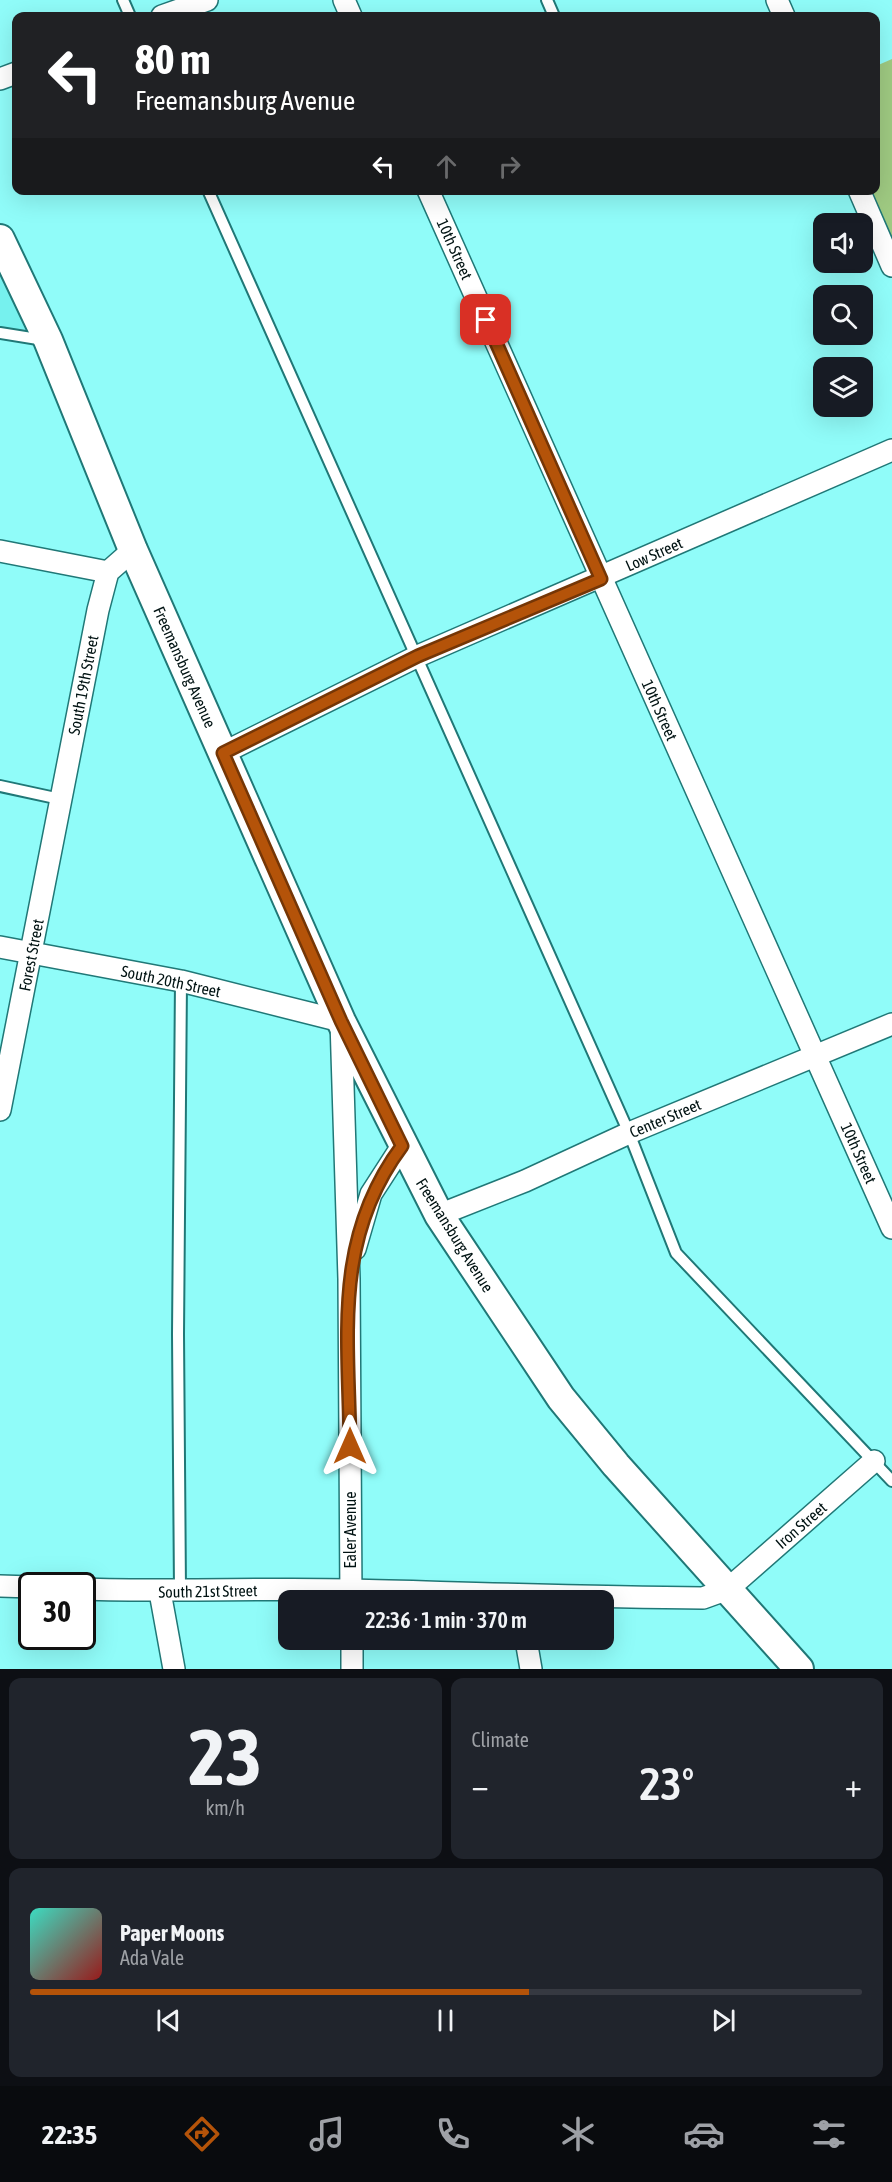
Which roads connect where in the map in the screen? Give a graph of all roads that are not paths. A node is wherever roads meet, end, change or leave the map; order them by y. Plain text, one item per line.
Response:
1 (207, 0) edge
2 (173, 12) edge
3 (210, 195) edge
4 (430, 195) edge
5 (861, 195) edge
6 (0, 239) edge
7 (892, 266) edge
8 (0, 333) edge
9 (48, 340) junction
10 (892, 450) edge
11 (133, 550) junction
12 (0, 551) edge
13 (108, 572) junction
14 (601, 579) junction
15 (418, 656) junction
16 (223, 753) junction
17 (0, 786) edge
18 (60, 799) junction
19 (0, 947) edge
20 (32, 955) junction
21 (181, 981) junction
22 (341, 1021) junction
23 (892, 1024) edge
24 (816, 1056) junction
25 (0, 1110) edge
26 (629, 1133) junction
27 (402, 1146) junction
28 (439, 1215) junction
29 (892, 1228) edge
30 (349, 1279) junction
31 (874, 1461) junction
32 (892, 1481) edge
33 (0, 1586) edge
34 (18, 1587) edge
35 (96, 1589) edge
36 (728, 1589) junction
37 (351, 1590) edge
38 (170, 1591) junction
39 (278, 1593) edge
40 (614, 1598) edge
41 (352, 1650) edge
42 (528, 1650) edge
43 (174, 1669) edge
44 (352, 1669) edge
45 (531, 1669) edge
46 (799, 1669) edge

1 - 2 street
3 - 15 lane
4 - 14 street, 10th Street
5 - 7 street
6 - 9 main road, Freemansburg Avenue
8 - 9 lane
9 - 11 main road, Freemansburg Avenue
10 - 14 street, Low Street
11 - 13 street
11 - 16 main road, Freemansburg Avenue
12 - 13 street
13 - 18 street, South 19th Street
14 - 15 street, Low Street
14 - 24 street, 10th Street
15 - 16 street, Low Street
15 - 26 lane
16 - 22 main road, Freemansburg Avenue
17 - 18 lane
18 - 20 street, Forest Street
19 - 20 street, South 20th Street
20 - 21 street, South 20th Street
20 - 25 street, Forest Street
21 - 22 street, South 20th Street
21 - 38 lane
22 - 27 main road, Freemansburg Avenue
22 - 30 street, Ealer Avenue
23 - 24 street, Center Street
24 - 26 street, Center Street
24 - 29 street, 10th Street
26 - 28 street, Center Street
26 - 31 lane
27 - 28 main road, Freemansburg Avenue
27 - 30 street, Ealer Avenue
28 - 36 main road, Freemansburg Avenue
30 - 37 street, Ealer Avenue
31 - 32 lane
31 - 36 street, Iron Street
33 - 34 street
35 - 38 street, South 21st Street
36 - 40 street, South 21st Street
36 - 46 main road, Freemansburg Avenue
38 - 39 street, South 21st Street
38 - 43 street
41 - 44 street
42 - 45 street

